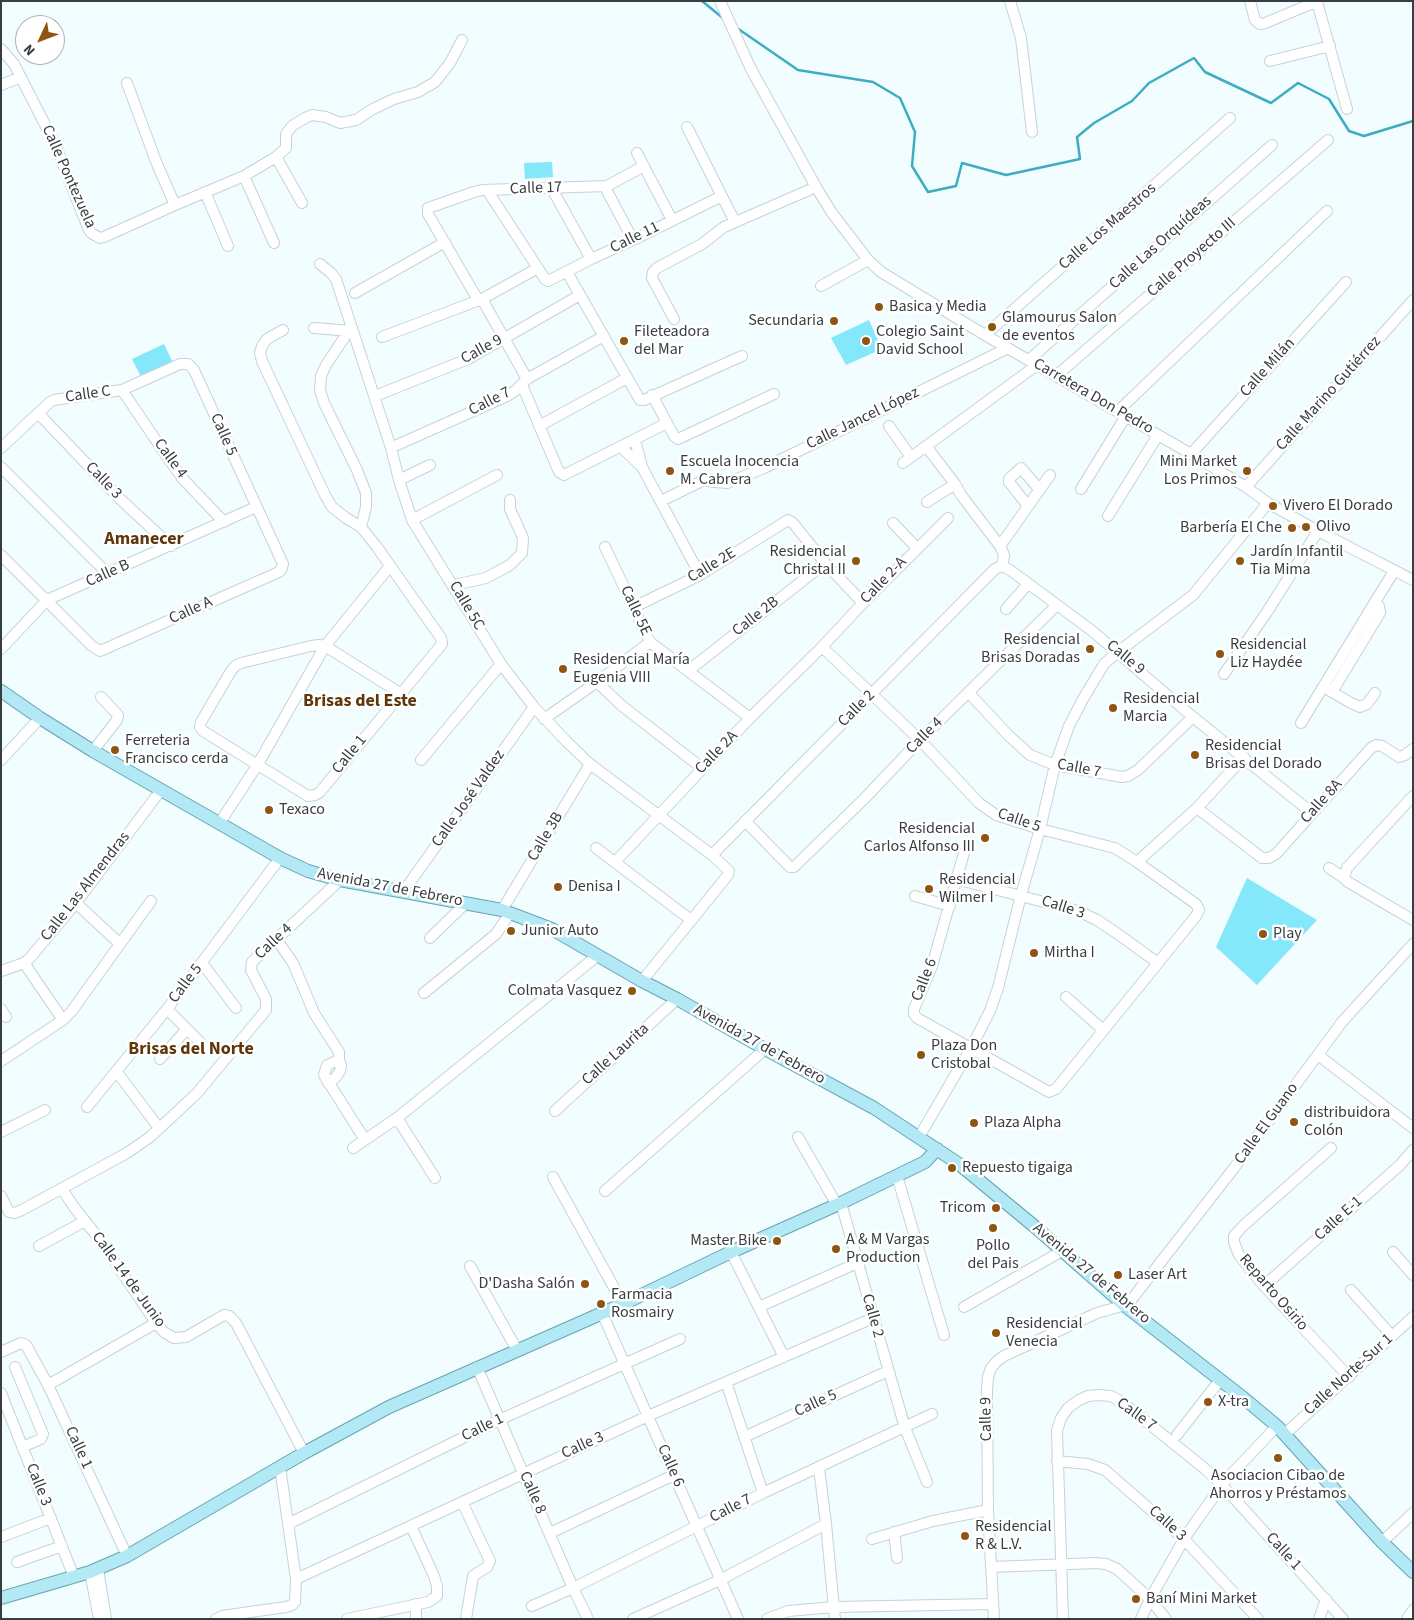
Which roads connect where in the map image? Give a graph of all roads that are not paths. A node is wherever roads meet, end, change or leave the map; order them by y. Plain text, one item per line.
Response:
1 (720, 1) edge
2 (1010, 1) edge
3 (1250, 1) edge
4 (1318, 1) edge
5 (462, 40) dead end
6 (1330, 46) junction
7 (2, 51) edge
8 (1270, 61) dead end
9 (21, 77) junction
10 (127, 83) dead end
11 (1, 85) edge
12 (1347, 109) dead end
13 (1230, 118) dead end
14 (687, 127) dead end
15 (1032, 132) dead end
16 (1328, 140) dead end
17 (1272, 145) dead end
18 (637, 154) dead end
19 (276, 157) junction
20 (644, 166) junction
21 (244, 176) junction
22 (607, 186) junction
23 (816, 187) junction
24 (552, 189) junction
25 (487, 190) junction
26 (205, 192) junction
27 (722, 196) junction
28 (302, 204) dead end
29 (174, 205) junction
30 (1327, 211) dead end
31 (672, 220) junction
32 (735, 222) junction
33 (633, 240) junction
34 (445, 242) junction
35 (274, 243) dead end
36 (228, 246) dead end
37 (591, 259) junction
38 (868, 260) junction
39 (320, 264) dead end
40 (538, 268) junction
41 (567, 272) junction
42 (1346, 282) dead end
43 (821, 286) dead end
44 (354, 293) dead end
45 (580, 295) junction
46 (480, 299) junction
47 (1413, 300) edge
48 (674, 319) dead end
49 (314, 328) dead end
50 (284, 330) dead end
51 (351, 331) junction
52 (985, 335) junction
53 (604, 336) junction
54 (382, 337) dead end
55 (505, 337) junction
56 (1008, 348) junction
57 (742, 356) dead end
58 (1033, 363) junction
59 (188, 364) joint
60 (1056, 376) junction
61 (627, 378) junction
62 (525, 382) junction
63 (122, 390) junction
64 (380, 394) dead end
65 (774, 394) dead end
66 (652, 395) junction
67 (38, 413) junction
68 (1122, 413) junction
69 (667, 423) junction
70 (539, 426) junction
71 (889, 426) dead end
72 (1158, 435) junction
73 (635, 440) junction
74 (397, 446) dead end
75 (926, 446) junction
76 (621, 447) junction
77 (1, 448) edge
78 (1191, 454) junction
79 (430, 465) dead end
80 (642, 466) junction
81 (1, 467) edge
82 (1050, 475) dead end
83 (497, 476) dead end
84 (399, 480) junction
85 (955, 484) junction
86 (1246, 487) junction
87 (1039, 488) junction
88 (1081, 489) dead end
89 (510, 500) dead end
90 (661, 501) junction
91 (927, 502) dead end
92 (1268, 503) junction
93 (1028, 506) junction
94 (256, 507) junction
95 (1108, 516) dead end
96 (948, 518) dead end
97 (412, 520) junction
98 (224, 522) junction
99 (894, 523) dead end
100 (361, 527) junction
101 (1318, 531) junction
102 (171, 546) junction
103 (1000, 546) junction
104 (605, 547) dead end
105 (917, 548) junction
106 (1, 555) edge
107 (825, 563) junction
108 (390, 566) junction
109 (1002, 566) junction
110 (283, 567) joint
111 (1394, 571) junction
112 (108, 574) junction
113 (700, 575) junction
114 (1413, 580) edge
115 (1028, 584) junction
116 (454, 585) junction
117 (47, 600) junction
118 (863, 603) junction
119 (1057, 605) junction
120 (634, 607) junction
121 (1006, 609) dead end
122 (650, 642) junction
123 (326, 646) junction
124 (822, 647) junction
125 (1, 649) edge
126 (1118, 652) junction
127 (501, 664) junction
128 (688, 671) junction
129 (1224, 674) dead end
130 (598, 682) junction
131 (1328, 690) junction
132 (1, 691) edge
133 (400, 693) junction
134 (969, 693) junction
135 (1375, 693) dead end
136 (872, 694) junction
137 (101, 697) dead end
138 (534, 707) junction
139 (1193, 717) junction
140 (40, 718) junction
141 (750, 718) junction
142 (544, 719) junction
143 (1301, 723) dead end
144 (920, 740) junction
145 (1413, 749) edge
146 (93, 751) junction
147 (1244, 757) junction
148 (1, 760) edge
149 (421, 760) dead end
150 (258, 764) junction
151 (590, 764) junction
152 (1055, 765) junction
153 (702, 768) junction
154 (161, 790) junction
155 (1413, 796) edge
156 (1197, 808) junction
157 (1312, 813) junction
158 (658, 814) junction
159 (745, 821) junction
160 (219, 824) junction
161 (1040, 829) junction
162 (596, 848) dead end
163 (964, 853) dead end
164 (712, 855) junction
165 (280, 858) junction
166 (615, 862) junction
167 (1137, 862) junction
168 (1329, 868) dead end
169 (1344, 878) junction
170 (956, 879) junction
171 (340, 880) junction
172 (404, 891) junction
173 (1021, 895) junction
174 (915, 896) dead end
175 (151, 901) dead end
176 (76, 903) junction
177 (466, 903) junction
178 (950, 906) junction
179 (506, 912) junction
180 (691, 920) junction
181 (1413, 920) edge
182 (430, 938) dead end
183 (277, 940) junction
184 (119, 944) junction
185 (1413, 944) edge
186 (597, 956) junction
187 (24, 963) junction
188 (202, 963) junction
189 (1158, 963) junction
190 (1, 971) edge
191 (642, 981) junction
192 (424, 994) dead end
193 (1066, 997) dead end
194 (677, 999) junction
195 (236, 1008) dead end
196 (168, 1009) junction
197 (63, 1020) junction
198 (188, 1029) junction
199 (1103, 1030) junction
200 (200, 1042) dead end
201 (971, 1048) junction
202 (765, 1049) junction
203 (1318, 1055) junction
204 (160, 1059) dead end
205 (1, 1061) edge
206 (116, 1070) junction
207 (87, 1106) dead end
208 (45, 1110) dead end
209 (555, 1111) dead end
210 (397, 1118) junction
211 (159, 1128) junction
212 (1413, 1128) edge
213 (1, 1132) edge
214 (798, 1137) dead end
215 (919, 1138) junction
216 (365, 1140) junction
217 (353, 1148) dead end
218 (1331, 1148) dead end
219 (937, 1149) junction
220 (1413, 1150) edge
221 (553, 1176) dead end
222 (897, 1176) junction
223 (436, 1178) dead end
224 (62, 1189) junction
225 (605, 1191) dead end
226 (1, 1196) edge
227 (839, 1204) junction
228 (84, 1221) junction
229 (39, 1246) dead end
230 (1062, 1251) junction
231 (731, 1252) junction
232 (1393, 1252) dead end
233 (857, 1263) junction
234 (470, 1266) dead end
235 (1413, 1274) edge
236 (1264, 1286) junction
237 (1351, 1290) dead end
238 (623, 1304) junction
239 (1124, 1304) junction
240 (758, 1307) junction
241 (964, 1307) dead end
242 (602, 1313) junction
243 (1413, 1317) edge
244 (873, 1318) junction
245 (156, 1323) junction
246 (944, 1335) dead end
247 (1392, 1336) junction
248 (680, 1339) dead end
249 (517, 1350) junction
250 (1, 1352) edge
251 (784, 1357) junction
252 (625, 1364) junction
253 (477, 1367) junction
254 (15, 1368) dead end
255 (888, 1371) junction
256 (1348, 1377) junction
257 (1220, 1380) junction
258 (726, 1382) junction
259 (48, 1385) junction
260 (1, 1393) edge
261 (932, 1414) dead end
262 (648, 1416) junction
263 (499, 1420) junction
264 (905, 1428) junction
265 (1281, 1430) junction
266 (1177, 1436) dead end
267 (744, 1437) junction
268 (22, 1447) junction
269 (304, 1453) junction
270 (1057, 1461) junction
271 (280, 1467) junction
272 (819, 1468) junction
273 (523, 1474) junction
274 (674, 1475) junction
275 (928, 1482) dead end
276 (1222, 1485) junction
277 (764, 1493) junction
278 (462, 1502) junction
279 (988, 1510) junction
280 (1413, 1513) edge
281 (51, 1518) junction
282 (288, 1524) junction
283 (826, 1524) junction
284 (411, 1526) junction
285 (697, 1526) junction
286 (894, 1532) junction
287 (550, 1533) junction
288 (1, 1537) edge
289 (1184, 1538) junction
290 (872, 1539) dead end
291 (1382, 1542) junction
292 (62, 1546) junction
293 (127, 1556) junction
294 (897, 1558) dead end
295 (17, 1562) dead end
296 (1060, 1564) junction
297 (991, 1567) junction
298 (94, 1571) junction
299 (1413, 1572) edge
300 (74, 1577) junction
301 (296, 1579) junction
302 (720, 1580) junction
303 (573, 1588) junction
304 (1, 1598) edge
305 (1150, 1599) junction
306 (1326, 1599) junction
307 (416, 1604) junction
308 (993, 1604) junction
309 (532, 1606) dead end
310 (834, 1608) junction
311 (1413, 1610) edge
312 (101, 1619) edge
313 (106, 1619) edge
314 (216, 1619) edge
315 (347, 1619) edge
316 (416, 1619) edge
317 (466, 1619) edge
318 (588, 1619) edge
319 (633, 1619) edge
320 (738, 1619) edge
321 (767, 1619) edge
322 (835, 1619) edge
323 (994, 1619) edge
324 (1063, 1619) edge
325 (1141, 1619) edge
326 (1166, 1619) edge
327 (1258, 1619) edge
328 (1318, 1619) edge
329 (1343, 1619) edge
330 (1407, 1619) edge

1 - 23 street, Carretera Don Pedro
2 - 15 street
3 - 4 street
4 - 6 street
5 - 19 street
6 - 8 street
6 - 12 street
7 - 9 street, Calle Pontezuela
9 - 11 street
9 - 29 street, Calle Pontezuela
10 - 29 street
13 - 52 street, Calle Los Maestros
14 - 27 street
16 - 60 street, Calle Proyecto III
17 - 58 street, Calle Las Orquídeas
18 - 20 street
19 - 21 street, Calle Pontezuela
19 - 28 street
20 - 22 street, Calle 17
20 - 31 street
21 - 26 street, Calle Pontezuela
21 - 35 street
22 - 24 street, Calle 17
22 - 33 street
23 - 32 street
23 - 38 street, Carretera Don Pedro
24 - 25 street, Calle 17
24 - 37 street
25 - 34 street, Calle 17
25 - 40 street
26 - 29 street, Calle Pontezuela
26 - 36 street
27 - 31 street, Calle 11
27 - 32 street
30 - 68 street
31 - 33 street, Calle 11
32 - 48 street
33 - 37 street, Calle 11
34 - 44 street
34 - 46 street
37 - 41 street, Calle 11
38 - 43 street
38 - 52 street, Carretera Don Pedro
39 - 51 street, Calle 5C
40 - 41 street, Calle 11
40 - 46 street
41 - 45 street
42 - 78 street, Calle Milán
45 - 53 street
45 - 55 street, Calle 9
46 - 54 street
46 - 55 street
47 - 86 street, Calle Marino Gutiérrez
49 - 51 street
50 - 100 street
51 - 84 street, Calle 5C
51 - 100 street
52 - 56 street, Carretera Don Pedro
53 - 61 street
53 - 62 street, Calle 7
55 - 62 street
55 - 64 street, Calle 9
56 - 58 street, Carretera Don Pedro
56 - 90 street, Calle Jancel López
57 - 66 street
58 - 60 street, Carretera Don Pedro
58 - 75 street, Calle Las Orquídeas
59 - 63 street, Calle C
59 - 94 street, Calle 5
60 - 68 street, Carretera Don Pedro
61 - 66 street
61 - 70 street
62 - 70 street
62 - 74 street, Calle 7
63 - 67 street, Calle C
63 - 98 street, Calle 4
65 - 69 street
66 - 69 street
67 - 77 street, Calle C
67 - 102 street, Calle 3
68 - 72 street, Carretera Don Pedro
68 - 88 street
69 - 73 street
70 - 76 street
71 - 75 street, Calle Las Orquídeas
72 - 78 street, Carretera Don Pedro
72 - 95 street
73 - 76 street
73 - 80 street
75 - 85 street
76 - 80 street
78 - 86 street, Carretera Don Pedro
79 - 84 street
80 - 90 street
81 - 112 street
82 - 87 street
83 - 97 street
84 - 97 street, Calle 5C
85 - 91 street
85 - 103 street
86 - 92 street, Carretera Don Pedro
87 - 93 street
87 - 93 street
89 - 116 street
90 - 113 street
92 - 101 street, Carretera Don Pedro
92 - 126 street
93 - 103 street
94 - 98 street, Calle B
94 - 110 street, Calle 5
96 - 105 street, Calle 2-A
97 - 116 street, Calle 5C
98 - 102 street, Calle B
99 - 105 street
100 - 108 street
101 - 111 street, Carretera Don Pedro
101 - 129 street
102 - 112 street, Calle B
103 - 109 street
104 - 120 street, Calle 5E
105 - 118 street, Calle 2-A
106 - 117 street
107 - 113 street, Calle 2E
107 - 118 street
107 - 128 street, Calle 2B
108 - 123 street
108 - 133 street, Calle 1
109 - 115 street, Calle 9
109 - 136 street, Calle 2
110 - 117 street, Calle A
111 - 114 street, Carretera Don Pedro
111 - 131 street
112 - 117 street, Calle B
113 - 120 street, Calle 2E
115 - 119 street, Calle 9
115 - 121 street
116 - 127 street, Calle 5C
117 - 125 street, Calle B
118 - 124 street, Calle 2-A
119 - 126 street, Calle 9
119 - 134 street, Calle 4
120 - 122 street, Calle 5E
122 - 128 street, Calle 5E
122 - 130 street
123 - 133 street
123 - 150 street
123 - 150 street
124 - 136 street, Calle 5
124 - 141 street, Calle 2A
126 - 139 street, Calle 9
126 - 152 street
127 - 138 street, Calle 5C
127 - 149 street
128 - 141 street, Calle 5E
130 - 142 street
130 - 153 street
131 - 135 street
131 - 143 street
132 - 140 main road, Avenida 27 de Febrero
133 - 150 street, Calle 1
134 - 144 street, Calle 4
134 - 152 street, Calle 7
136 - 144 street, Calle 5
136 - 159 street, Calle 2
137 - 146 street
138 - 142 street, Calle 5C
138 - 172 street, Calle José Valdez
139 - 147 street, Calle 9
139 - 152 street, Calle 7
140 - 146 main road, Avenida 27 de Febrero
140 - 148 street
141 - 153 street, Calle 2A
142 - 151 street, Calle 5C
144 - 159 street, Calle 4
144 - 161 street, Calle 5
145 - 157 street, Calle 8A
146 - 154 main road, Avenida 27 de Febrero
147 - 156 street
147 - 157 street, Calle 9
150 - 160 street
151 - 158 street, Calle 5C
151 - 179 street, Calle 3B
152 - 161 street
153 - 158 street, Calle 2A
154 - 160 main road, Avenida 27 de Febrero
154 - 176 street, Calle Las Almendras
155 - 169 street
156 - 157 street, Calle 8A
156 - 167 street
158 - 164 street, Calle 5C
158 - 166 street, Calle 2A
159 - 164 street, Calle 2
160 - 165 main road, Avenida 27 de Febrero
161 - 167 street, Calle 5
161 - 173 street
162 - 166 street
163 - 170 street, Calle 6
164 - 180 street, Calle 5C
165 - 171 main road, Avenida 27 de Febrero
165 - 188 street, Calle 5
166 - 180 street
167 - 189 street, Calle 5
168 - 169 street
169 - 181 street
170 - 173 street, Calle 3
170 - 178 street, Calle 6
171 - 172 main road, Avenida 27 de Febrero
171 - 183 street, Calle 4
172 - 177 main road, Avenida 27 de Febrero
173 - 189 street, Calle 3
173 - 201 street
174 - 178 street
175 - 184 street
176 - 184 street
176 - 187 street, Calle Las Almendras
177 - 179 main road, Avenida 27 de Febrero
177 - 182 street
178 - 201 street, Calle 6
179 - 186 main road, Avenida 27 de Febrero
179 - 192 street, Calle 3B
180 - 191 street
183 - 211 street, Calle 4
183 - 216 street
184 - 197 street
185 - 203 street, Calle El Guano
186 - 191 main road, Avenida 27 de Febrero
186 - 210 street
187 - 190 street, Calle Las Almendras
187 - 197 street
188 - 195 street
188 - 196 street, Calle 5
189 - 199 street
191 - 194 main road, Avenida 27 de Febrero
193 - 199 street
194 - 202 main road, Avenida 27 de Febrero
194 - 209 street, Calle Laurita
196 - 198 street
196 - 206 street, Calle 5
197 - 205 street
198 - 200 street
198 - 204 street
199 - 201 street, Calle 6
201 - 215 street
202 - 215 main road, Avenida 27 de Febrero
202 - 225 street
203 - 212 street
203 - 239 street, Calle El Guano
206 - 207 street, Calle 5
206 - 211 street
208 - 213 street
210 - 216 street
210 - 223 street
211 - 224 street
214 - 227 street, Calle 2
215 - 219 main road, Avenida 27 de Febrero
216 - 217 street
218 - 236 street, Reparto Osirio
219 - 222 main road
219 - 230 main road, Avenida 27 de Febrero
220 - 236 street, Calle E-1
221 - 238 street
222 - 227 main road
222 - 246 street
224 - 226 street
224 - 228 street, Calle 14 de Junio
227 - 231 main road
227 - 233 street, Calle 2
228 - 229 street
228 - 245 street, Calle 14 de Junio
230 - 239 main road, Avenida 27 de Febrero
230 - 241 street
231 - 238 main road
231 - 240 street
232 - 235 street
233 - 240 street
233 - 244 street, Calle 2
234 - 249 street
236 - 256 street, Reparto Osirio
237 - 247 street
238 - 242 main road
239 - 257 main road, Avenida 27 de Febrero
239 - 279 street, Calle 9
240 - 251 street
242 - 249 main road
242 - 252 street, Calle 6
243 - 247 street, Calle Norte-Sur 1
244 - 251 street, Calle 3
244 - 255 street, Calle 2
245 - 259 street
245 - 269 street, Calle 14 de Junio
247 - 256 street, Calle Norte-Sur 1
248 - 252 street, Calle 1
249 - 253 main road
250 - 259 street, Calle 1
251 - 258 street, Calle 3
252 - 262 street, Calle 6
252 - 263 street, Calle 1
253 - 263 street, Calle 8
253 - 269 main road
254 - 268 street
255 - 264 street, Calle 2
255 - 267 street, Calle 5
256 - 265 street, Calle Norte-Sur 1
257 - 265 main road, Avenida 27 de Febrero
257 - 266 street
258 - 262 street, Calle 3
258 - 267 street
259 - 293 street, Calle 1
260 - 268 street, Calle 3
261 - 264 street, Calle 7
262 - 273 street, Calle 3
262 - 274 street, Calle 6
263 - 273 street, Calle 8
263 - 282 street, Calle 1
264 - 272 street, Calle 7
264 - 275 street, Calle 2
265 - 276 street, Calle Norte-Sur 1
265 - 291 main road, Avenida 27 de Febrero
267 - 277 street
268 - 281 street, Calle 3
269 - 271 main road
270 - 276 street, Calle 7
270 - 289 street, Calle 3
270 - 296 street, Calle 7
271 - 282 street
271 - 293 main road
272 - 277 street, Calle 7
272 - 283 street
273 - 278 street, Calle 3
273 - 287 street, Calle 8
274 - 285 street, Calle 6
274 - 287 street
276 - 289 street, Calle Norte-Sur 1
276 - 306 street, Calle 1
277 - 285 street, Calle 7
278 - 284 street, Calle 3
278 - 317 street
279 - 286 street
279 - 297 street, Calle 9
280 - 291 street
281 - 288 street
281 - 292 street, Calle 3
282 - 301 street
283 - 302 street
283 - 310 street
284 - 301 street, Calle 3
284 - 307 street
285 - 302 street, Calle 6
285 - 303 street, Calle 7
286 - 290 street
286 - 294 street
287 - 303 street, Calle 8
289 - 305 street, Calle Norte-Sur 1
289 - 327 street, Calle 3
291 - 299 main road, Avenida 27 de Febrero
292 - 295 street
292 - 300 street, Calle 3
293 - 298 main road
296 - 297 street
296 - 305 street
296 - 324 street, Calle 7
297 - 308 street, Calle 9
298 - 300 main road
298 - 312 street
298 - 313 street
300 - 304 main road
301 - 314 street
302 - 319 street
302 - 320 street, Calle 6
303 - 309 street, Calle 7
303 - 318 street, Calle 8
305 - 325 street, Calle Norte-Sur 1
305 - 326 street
306 - 328 street
306 - 329 street, Calle 1
307 - 315 street
307 - 316 street
308 - 310 street
308 - 323 street, Calle 9
310 - 321 street
310 - 322 street
311 - 330 street

